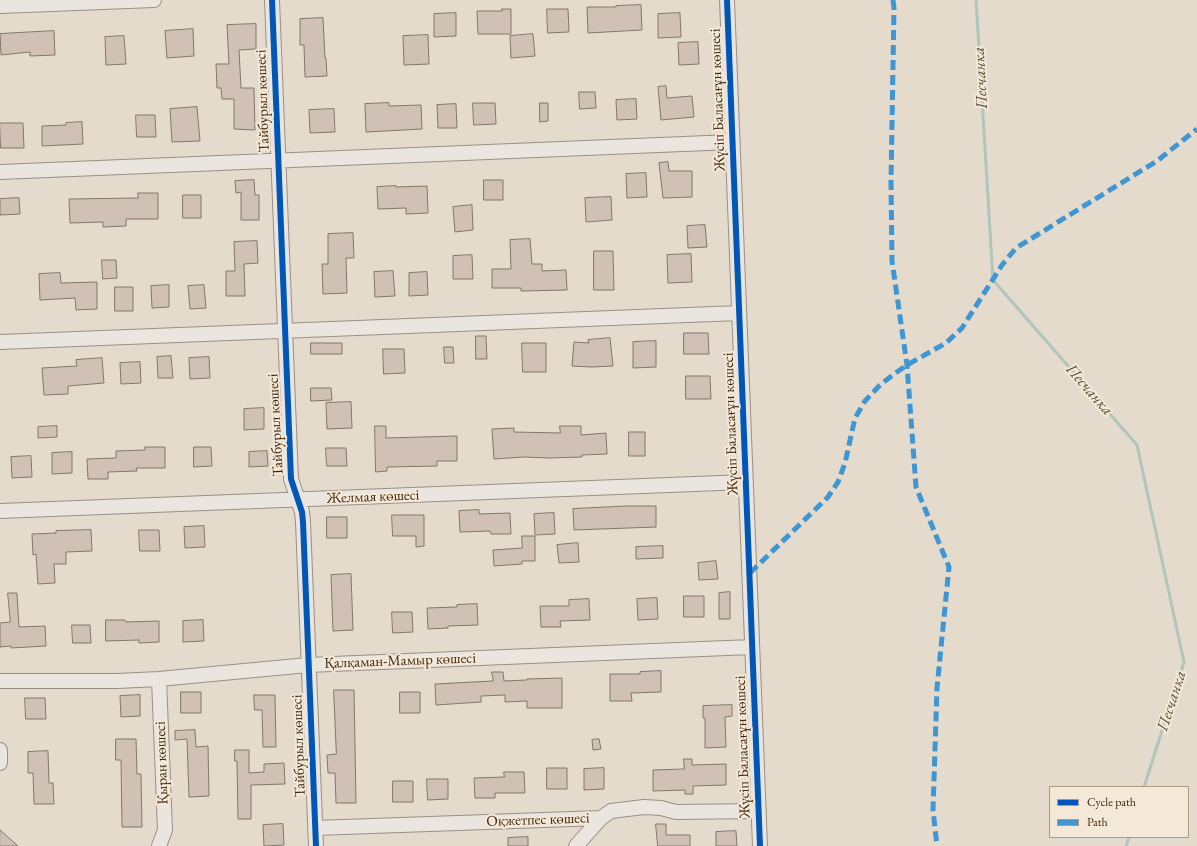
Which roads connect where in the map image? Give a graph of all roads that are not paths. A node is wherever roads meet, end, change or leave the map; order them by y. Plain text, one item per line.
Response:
1 (154, 0) edge
2 (272, 0) edge
3 (727, 0) edge
4 (0, 6) edge
5 (732, 142) junction
6 (278, 161) junction
7 (0, 172) edge
8 (739, 313) junction
9 (284, 331) junction
10 (0, 342) edge
11 (746, 482) junction
12 (297, 500) junction
13 (0, 511) edge
14 (752, 647) junction
15 (308, 665) junction
16 (159, 679) junction
17 (0, 681) edge
18 (0, 750) edge
19 (0, 763) edge
20 (759, 811) junction
21 (601, 818) junction
22 (315, 828) junction
23 (159, 846) edge
24 (316, 846) edge
25 (576, 846) edge
26 (760, 846) edge

1 - 4 street
2 - 6 street, Тайбурыл көшесі
3 - 5 street, Жүсіп Баласағұн көшесі
5 - 6 street
5 - 8 street, Жүсіп Баласағұн көшесі
6 - 7 street
6 - 9 street, Тайбурыл көшесі
8 - 9 street
8 - 11 street, Жүсіп Баласағұн көшесі
9 - 10 street
9 - 12 street, Тайбурыл көшесі
11 - 12 street, Желмая көшесі
11 - 14 street, Жүсіп Баласағұн көшесі
12 - 13 street, Желмая көшесі
12 - 15 street, Тайбурыл көшесі
14 - 15 street, Қалқаман-Мамыр көшесі
14 - 20 street, Жүсіп Баласағұн көшесі
15 - 16 street, Қалқаман-Мамыр көшесі
15 - 22 street, Тайбурыл көшесі
16 - 17 street, Қалқаман-Мамыр көшесі
16 - 23 street, Қыран көшесі
18 - 19 street
20 - 21 street, Оқжетпес көшесі
20 - 26 street, Жүсіп Баласағұн көшесі
21 - 22 street, Оқжетпес көшесі
21 - 25 street
22 - 24 street, Тайбурыл көшесі

